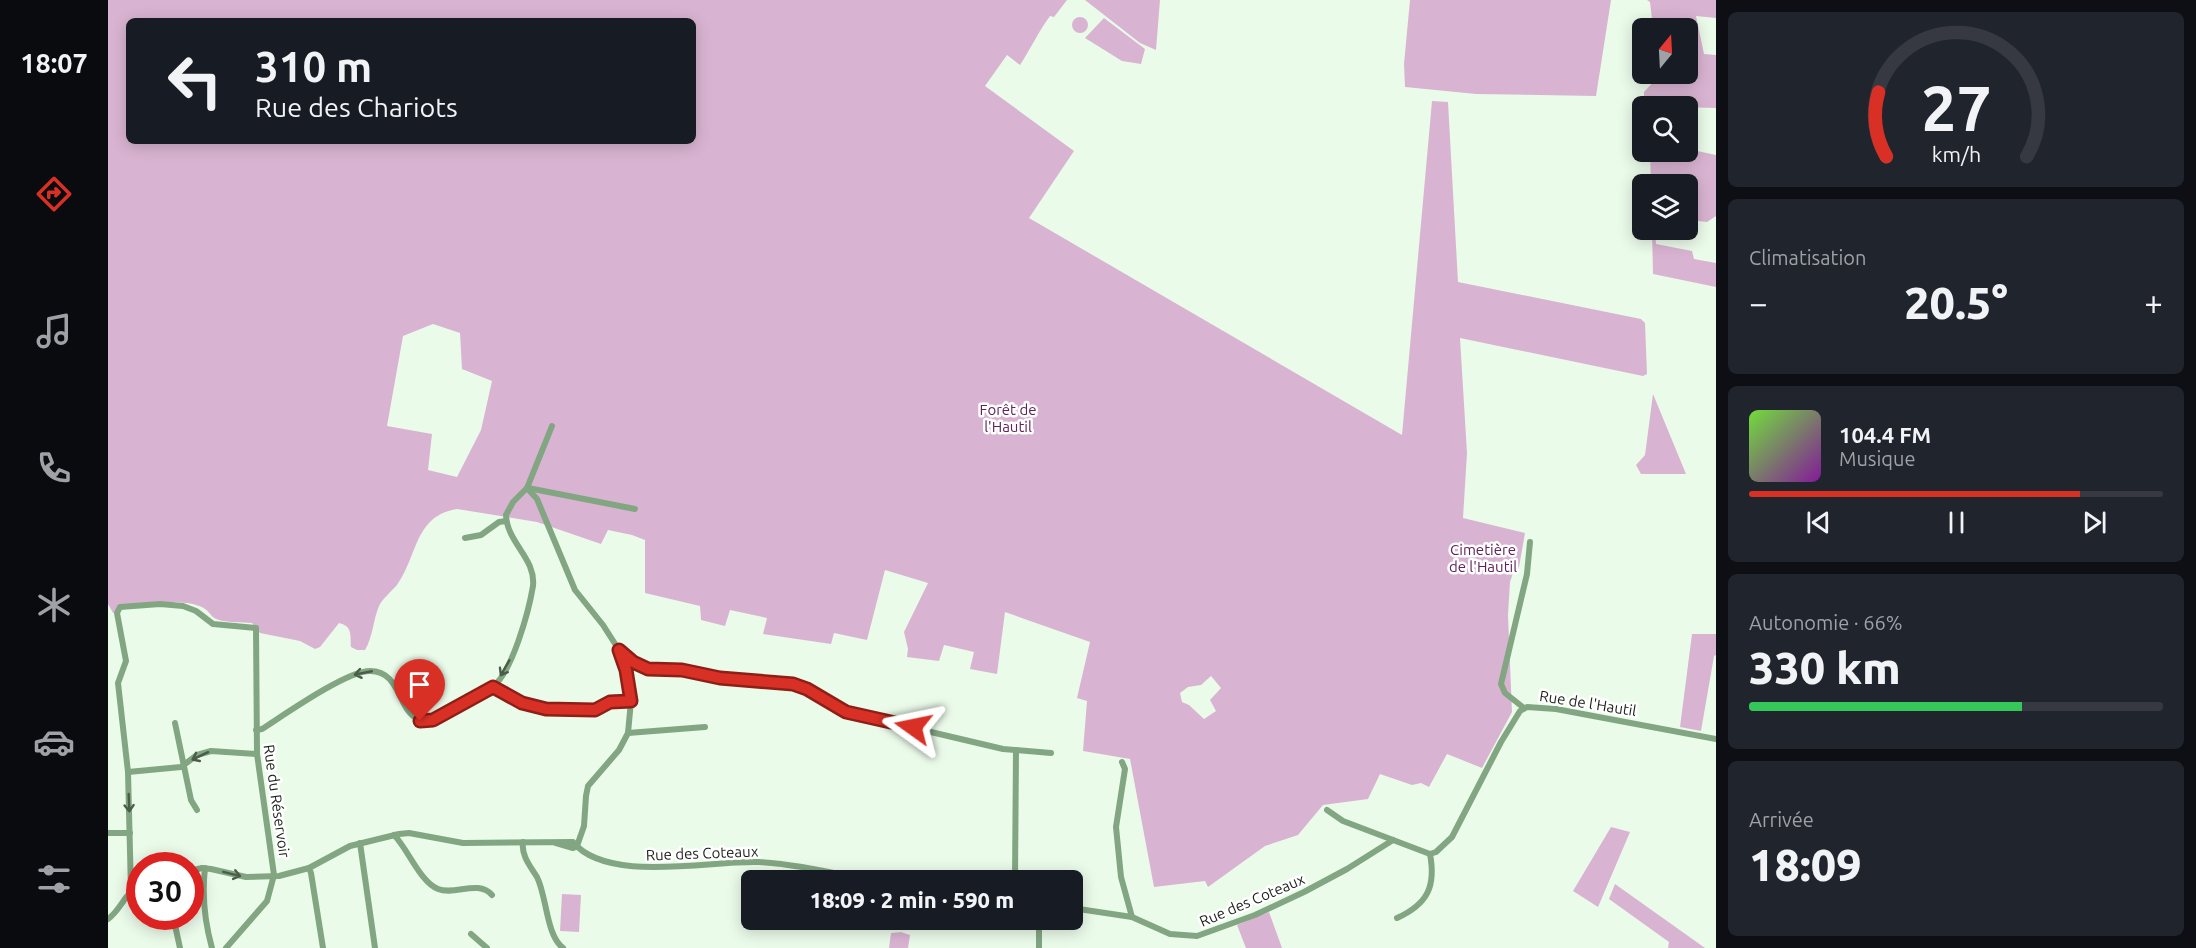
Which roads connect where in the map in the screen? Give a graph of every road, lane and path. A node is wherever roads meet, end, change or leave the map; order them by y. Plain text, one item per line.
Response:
1 (552, 426) dead end
2 (527, 488) junction
3 (635, 509) dead end
4 (506, 521) junction
5 (465, 538) dead end
6 (1530, 542) dead end
7 (619, 650) junction
8 (493, 687) junction
9 (631, 701) junction
10 (1524, 708) junction
11 (175, 723) dead end
12 (705, 727) dead end
13 (256, 730) junction
14 (628, 733) junction
15 (1716, 739) edge
16 (1016, 750) junction
17 (1052, 753) dead end
18 (257, 754) junction
19 (1122, 762) dead end
20 (182, 766) junction
21 (128, 772) junction
22 (197, 810) dead end
23 (1327, 810) dead end
24 (108, 833) edge
25 (130, 833) junction
26 (394, 835) junction
27 (1393, 840) junction
28 (523, 842) junction
29 (360, 843) junction
30 (577, 846) junction
31 (130, 852) edge
32 (1430, 854) junction
33 (205, 868) joint
34 (309, 868) junction
35 (820, 870) edge
36 (1015, 870) edge
37 (274, 875) junction
38 (492, 895) dead end
39 (126, 899) edge
40 (1083, 910) edge
41 (1132, 917) junction
42 (1397, 918) dead end
43 (108, 919) edge
44 (176, 930) edge
45 (1039, 930) edge
46 (471, 934) dead end
47 (180, 948) edge
48 (212, 948) edge
49 (226, 948) edge
50 (323, 948) edge
51 (375, 948) edge
52 (487, 948) edge
53 (563, 948) edge
54 (1039, 948) edge

1 - 2 street
2 - 3 street
2 - 4 street
2 - 7 street
4 - 5 street
4 -> 8 street
6 - 10 street
7 - 9 street
7 - 16 street
8 - 9 street
8 -> 13 street
9 - 14 street
10 - 15 street, Rue de l'Hautil
10 - 32 street, Rue de l'Hautil
11 - 20 street
12 - 14 street
13 - 18 street, Rue du Réservoir
13 - 21 street, Rue du Réservoir
14 - 30 street
16 - 17 street
16 - 36 street
18 -> 20 street
18 - 37 street, Rue du Réservoir
19 - 41 street
20 - 21 street
20 - 22 street
21 -> 25 street
23 - 27 street
24 - 25 street
25 - 31 street
26 - 28 street
26 - 29 street
26 - 38 street
27 - 32 street
27 - 41 street, Rue des Coteaux
28 - 30 street
28 - 53 street
29 - 34 street
29 - 51 street
30 - 35 street, Rue des Coteaux
32 - 42 street
33 -> 37 street
33 - 48 street
34 - 37 street
34 - 50 street
37 - 49 street
39 - 43 street
40 - 41 street, Rue des Coteaux
44 - 47 street
45 - 54 street
46 - 52 street

